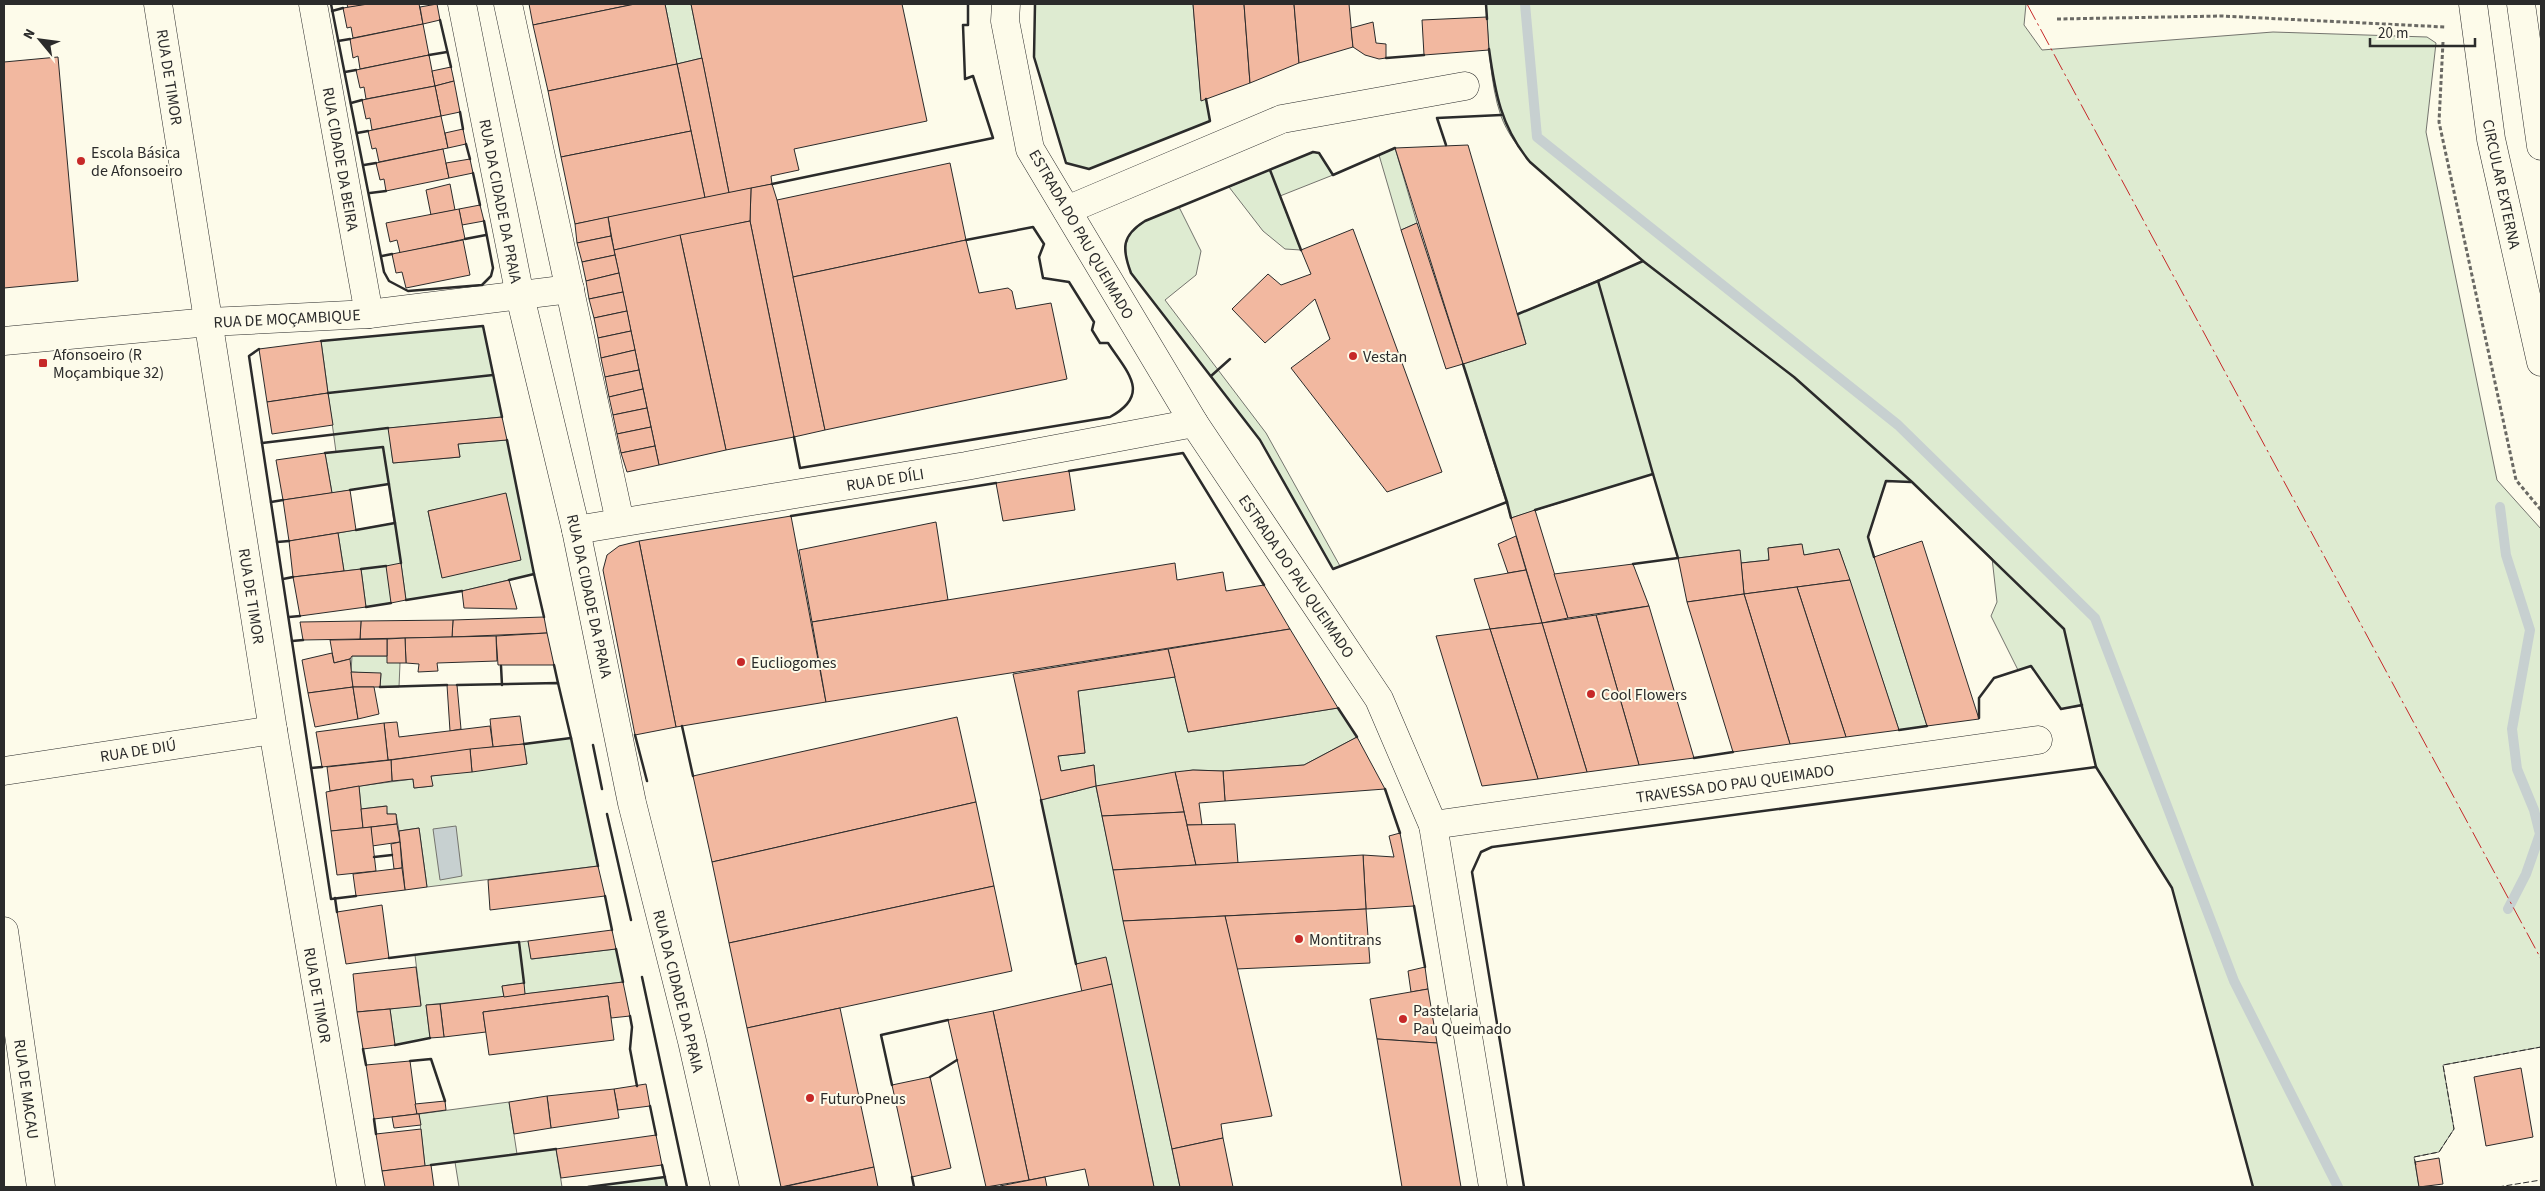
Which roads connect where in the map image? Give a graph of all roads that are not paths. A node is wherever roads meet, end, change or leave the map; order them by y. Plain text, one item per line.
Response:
1 (158, 4) edge
2 (313, 4) edge
3 (462, 4) edge
4 (508, 4) edge
5 (1006, 4) edge
6 (2473, 4) edge
7 (2521, 4) edge
8 (1465, 86) dead end
9 (2541, 146) edge
10 (1067, 210) junction
11 (570, 289) junction
12 (520, 296) junction
13 (369, 314) junction
14 (209, 322) junction
15 (4, 341) edge
16 (2541, 362) edge
17 (1194, 423) junction
18 (620, 522) junction
19 (576, 530) junction
20 (273, 730) junction
21 (2038, 740) dead end
22 (4, 771) edge
23 (1433, 824) junction
24 (4, 931) edge
25 (41, 1187) edge
26 (351, 1187) edge
27 (725, 1187) edge
28 (1492, 1187) edge

1 - 14 street, RUA DE TIMOR
2 - 13 street, RUA CIDADE DA BEIRA
3 - 12 street, RUA DA CIDADE DA PRAIA
4 - 11 street
5 - 10 street, ESTRADA DO PAU QUEIMADO
6 - 16 street, CIRCULAR EXTERNA
7 - 9 street
8 - 10 street
10 - 17 street, ESTRADA DO PAU QUEIMADO
11 - 12 street, RUA DE MOÇAMBIQUE
11 - 18 street
12 - 13 street, RUA DE MOÇAMBIQUE
12 - 19 street, RUA DA CIDADE DA PRAIA
13 - 14 street, RUA DE MOÇAMBIQUE
14 - 15 street, RUA DE MOÇAMBIQUE
14 - 20 street, RUA DE TIMOR
17 - 18 street, RUA DE DÍLI
17 - 23 street, ESTRADA DO PAU QUEIMADO
18 - 19 street, RUA DE DÍLI
19 - 27 street, RUA DA CIDADE DA PRAIA
20 - 22 street, RUA DE DIÚ
20 - 26 street, RUA DE TIMOR
21 - 23 street, TRAVESSA DO PAU QUEIMADO
23 - 28 street, ESTRADA DO PAU QUEIMADO
24 - 25 street, RUA DE MACAU

